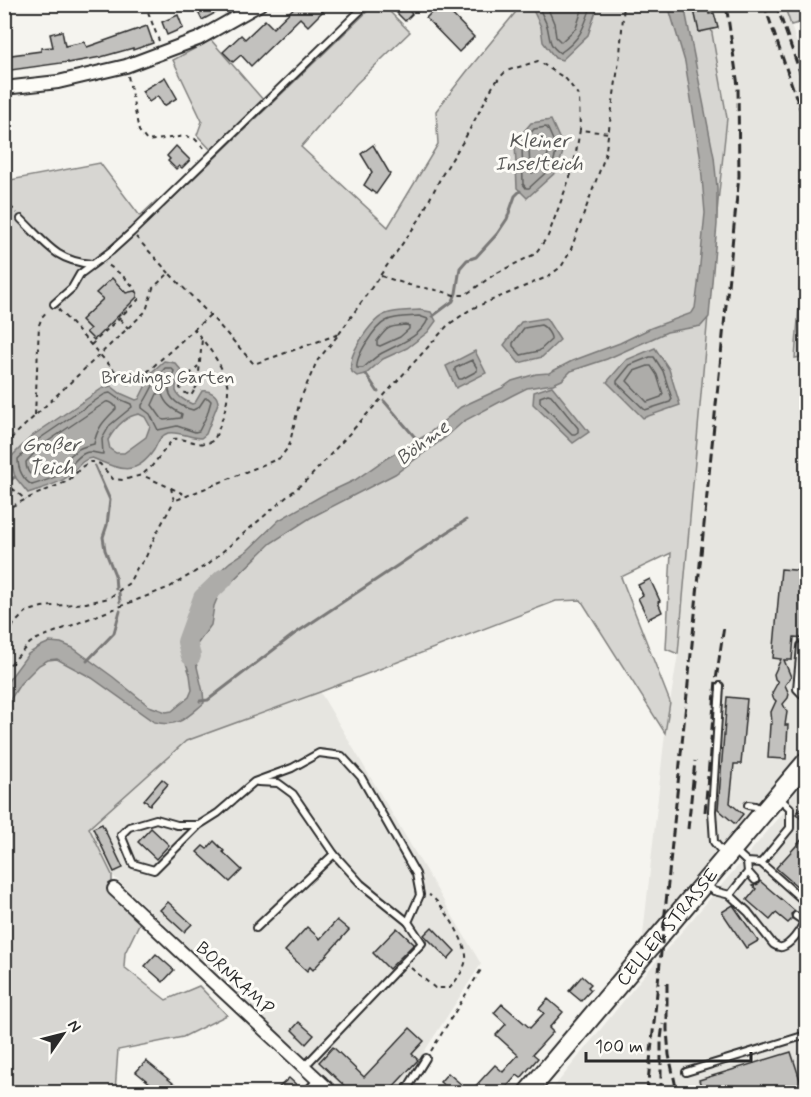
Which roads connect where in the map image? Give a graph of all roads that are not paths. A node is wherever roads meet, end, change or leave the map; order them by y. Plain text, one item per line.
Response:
1 (260, 4) edge
2 (367, 4) edge
3 (4, 88) edge
4 (21, 219) road end
5 (92, 264) junction
6 (54, 304) road end
7 (807, 646) edge
8 (720, 686) dead end
9 (807, 698) edge
10 (807, 762) edge
11 (254, 782) junction
12 (777, 796) junction
13 (199, 825) junction
14 (730, 852) junction
15 (334, 854) junction
16 (747, 862) junction
17 (761, 863) junction
18 (748, 872) junction
19 (755, 880) dead end
20 (704, 883) junction
21 (114, 889) dead end
22 (730, 895) junction
23 (807, 898) edge
24 (796, 916) dead end
25 (408, 922) junction
26 (256, 928) dead end
27 (807, 1035) edge
28 (426, 1058) road end
29 (304, 1067) junction
30 (686, 1072) dead end
31 (320, 1082) junction
32 (310, 1092) edge
33 (331, 1092) edge
34 (405, 1092) edge
35 (528, 1092) edge

1 - 3 street
2 - 5 lane
4 - 5 lane
5 - 6 lane
7 - 9 lane
8 - 14 lane
10 - 12 main road, CELLER STRASSE
11 - 13 lane
11 - 15 lane
11 - 25 lane
12 - 14 main road, CELLER STRASSE
12 - 17 lane
13 - 13 lane
14 - 16 lane
14 - 20 main road, CELLER STRASSE
15 - 25 lane
15 - 26 lane
16 - 17 lane
16 - 18 lane
17 - 23 lane
18 - 19 lane
18 - 22 lane
20 - 22 lane
20 - 35 main road, CELLER STRASSE
21 - 29 street, BORNKAMP
22 - 24 lane
25 - 29 lane
27 - 30 lane
28 - 34 lane
29 - 31 street, BORNKAMP
31 - 32 street
31 - 33 street, BORNKAMP

